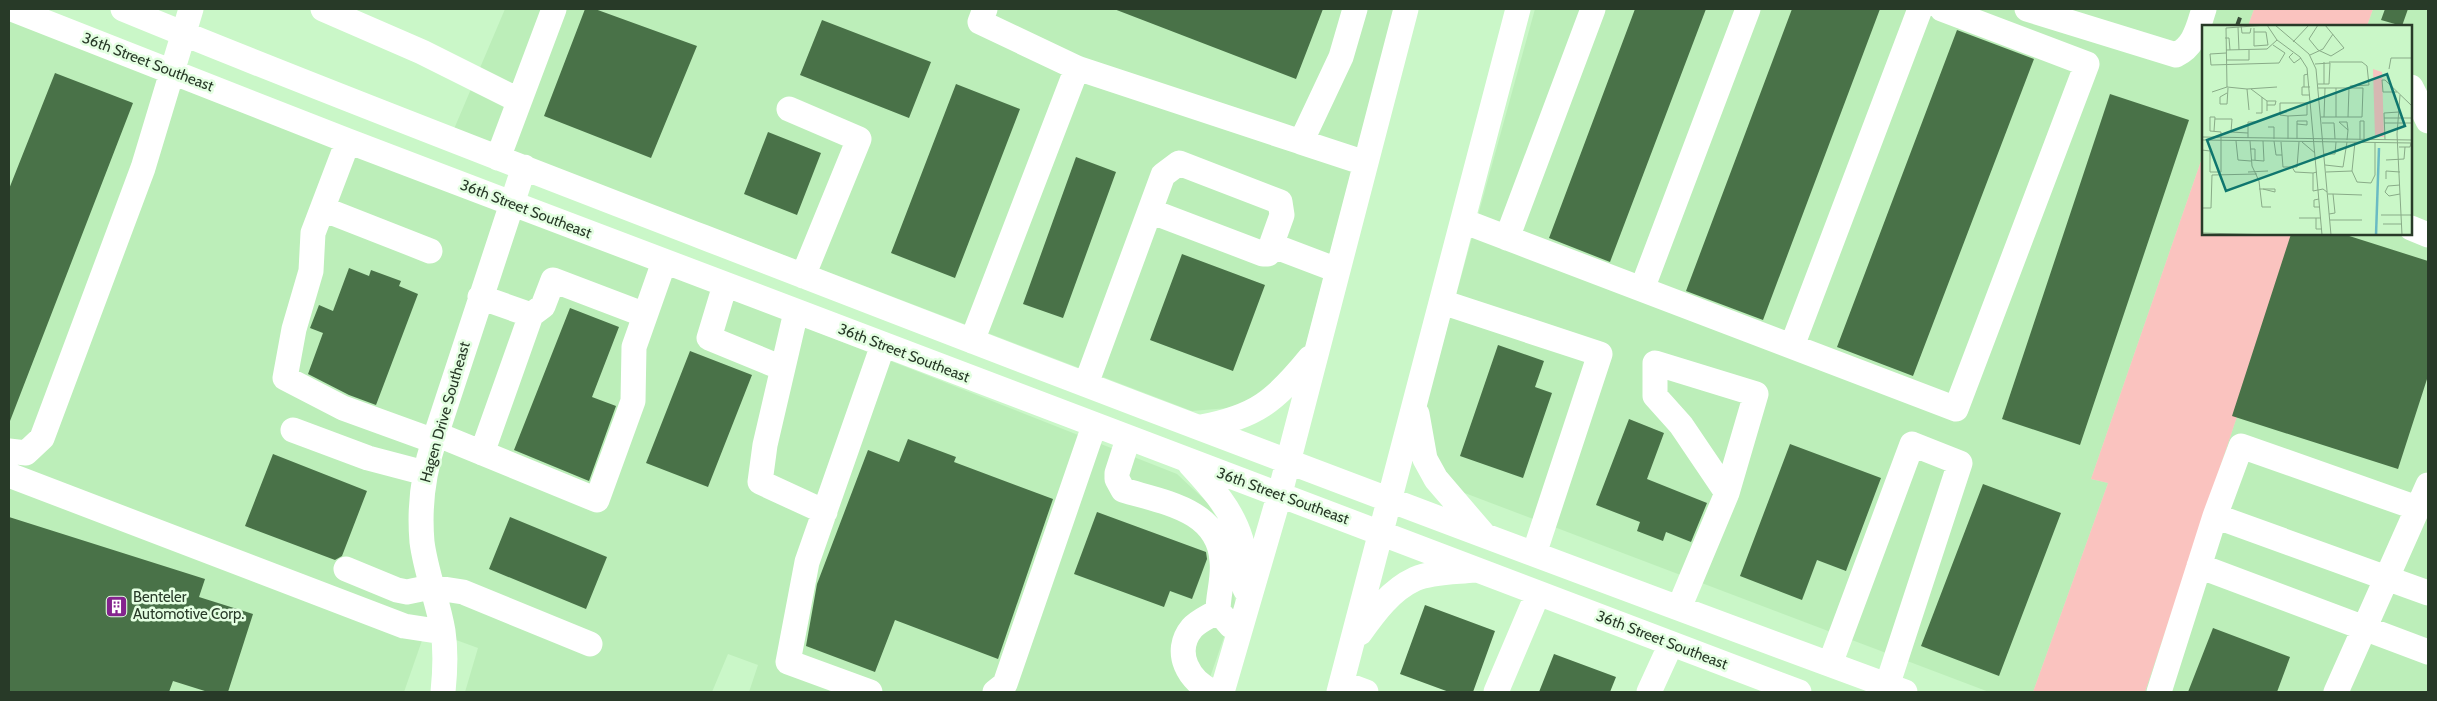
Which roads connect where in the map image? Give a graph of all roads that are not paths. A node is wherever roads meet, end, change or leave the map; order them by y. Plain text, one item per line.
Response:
1 (12, 9) edge
2 (123, 9) edge
3 (191, 9) edge
4 (323, 9) edge
5 (554, 9) edge
6 (985, 9) edge
7 (1355, 9) edge
8 (1406, 9) edge
9 (1518, 9) edge
10 (1593, 9) edge
11 (1748, 9) edge
12 (1920, 9) edge
13 (1942, 9) edge
14 (2027, 9) edge
15 (2204, 9) edge
16 (183, 34) junction
17 (1077, 68) junction
18 (174, 72) junction
19 (2412, 89) edge
20 (518, 100) junction
21 (789, 109) dead end
22 (2428, 121) edge
23 (348, 141) junction
24 (1301, 142) junction
25 (498, 158) junction
26 (1365, 163) junction
27 (524, 167) junction
28 (510, 203) junction
29 (323, 209) junction
30 (1150, 211) junction
31 (1463, 221) junction
32 (2412, 228) edge
33 (2428, 235) edge
34 (1507, 238) junction
35 (1271, 245) junction
36 (430, 251) dead end
37 (664, 262) junction
38 (1337, 270) junction
39 (803, 276) junction
40 (726, 285) junction
41 (1642, 289) junction
42 (480, 297) junction
43 (1442, 302) junction
44 (796, 312) junction
45 (531, 315) junction
46 (645, 315) junction
47 (972, 341) junction
48 (884, 345) junction
49 (1792, 346) junction
50 (1315, 353) junction
51 (782, 368) junction
52 (1086, 384) junction
53 (1416, 407) junction
54 (1094, 426) junction
55 (1201, 427) junction
56 (293, 430) dead end
57 (435, 438) junction
58 (1128, 439) junction
59 (9, 451) edge
60 (482, 453) junction
61 (1288, 460) junction
62 (1189, 462) junction
63 (425, 474) junction
64 (9, 475) edge
65 (2428, 486) edge
66 (1280, 493) junction
67 (1728, 493) junction
68 (1389, 501) junction
69 (825, 512) junction
70 (2215, 516) junction
71 (2418, 525) edge
72 (1380, 533) junction
73 (1486, 537) junction
74 (1534, 554) junction
75 (2199, 566) junction
76 (1474, 569) junction
77 (346, 570) dead end
78 (2388, 578) junction
79 (431, 587) junction
80 (1538, 593) junction
81 (2428, 593) edge
82 (1679, 608) junction
83 (1218, 611) junction
84 (1243, 617) junction
85 (2364, 627) junction
86 (443, 632) junction
87 (590, 644) dead end
88 (1671, 644) junction
89 (1352, 646) junction
90 (2428, 652) edge
91 (1830, 664) junction
92 (1755, 685) edge
93 (1341, 688) edge
94 (1896, 689) edge
95 (443, 692) edge
96 (870, 692) edge
97 (995, 692) edge
98 (1214, 692) edge
99 (1222, 692) edge
100 (1366, 692) edge
101 (1496, 692) edge
102 (1649, 692) edge
103 (1799, 692) edge
104 (2159, 692) edge
105 (2336, 692) edge

1 - 18 street, 36th Street Southeast
2 - 16 street
3 - 16 street
4 - 20 street
5 - 20 street
6 - 17 street
7 - 24 street
8 - 26 street
9 - 31 street
10 - 34 street
11 - 41 street
12 - 49 street
13 - 49 street
14 - 15 street
16 - 18 street
16 - 25 street
17 - 24 street
17 - 47 street
18 - 23 street, 36th Street Southeast
18 - 59 street
19 - 22 street
20 - 25 street
21 - 39 street
23 - 28 street, 36th Street Southeast
23 - 29 street
24 - 26 street
25 - 27 street
26 - 38 street
27 - 28 street, Hagen Drive Southeast
27 - 39 street
28 - 37 street, 36th Street Southeast
28 - 42 street, Hagen Drive Southeast
29 - 36 street
29 - 57 street
30 - 35 street
30 - 35 street
30 - 52 street
31 - 34 street
31 - 43 street
32 - 33 street
34 - 41 street
35 - 38 street
37 - 40 street, 36th Street Southeast
37 - 46 street
38 - 50 street
39 - 47 street
40 - 44 street, 36th Street Southeast
40 - 51 street
41 - 49 street
42 - 45 street
42 - 57 street, Hagen Drive Southeast
43 - 53 street
43 - 74 street
44 - 48 street, 36th Street Southeast
44 - 51 street
45 - 46 street
45 - 60 street
46 - 60 street
47 - 52 street
48 - 54 street, 36th Street Southeast
48 - 69 street
50 - 55 street
50 - 61 street
51 - 69 street
52 - 55 street
53 - 68 street
53 - 73 street
54 - 58 street, 36th Street Southeast
54 - 97 street
55 - 61 street
56 - 63 street
57 - 60 street
57 - 63 street, Hagen Drive Southeast
58 - 62 street, 36th Street Southeast
58 - 83 street
61 - 66 street
61 - 68 street
62 - 66 street, 36th Street Southeast
62 - 84 street
63 - 79 street, Hagen Drive Southeast
64 - 86 street
65 - 71 street
66 - 72 street, 36th Street Southeast
66 - 84 street
67 - 67 street
67 - 82 street
68 - 72 street
68 - 73 street
69 - 96 street
70 - 71 street
70 - 75 street
70 - 78 street
71 - 78 street
72 - 76 street, 36th Street Southeast
72 - 89 street
73 - 74 street
74 - 82 street
75 - 85 street
75 - 104 street
76 - 80 street, 36th Street Southeast
76 - 89 street
77 - 79 street
78 - 81 street
78 - 85 street
79 - 86 street, Hagen Drive Southeast
79 - 87 street
80 - 88 street, 36th Street Southeast
80 - 101 street
82 - 91 street
83 - 84 street
83 - 98 street
84 - 99 street
85 - 90 street
85 - 105 street
86 - 95 street, Hagen Drive Southeast
88 - 92 street, 36th Street Southeast
88 - 102 street
89 - 93 street
91 - 94 street
91 - 94 street
92 - 103 street, 36th Street Southeast
93 - 100 street

